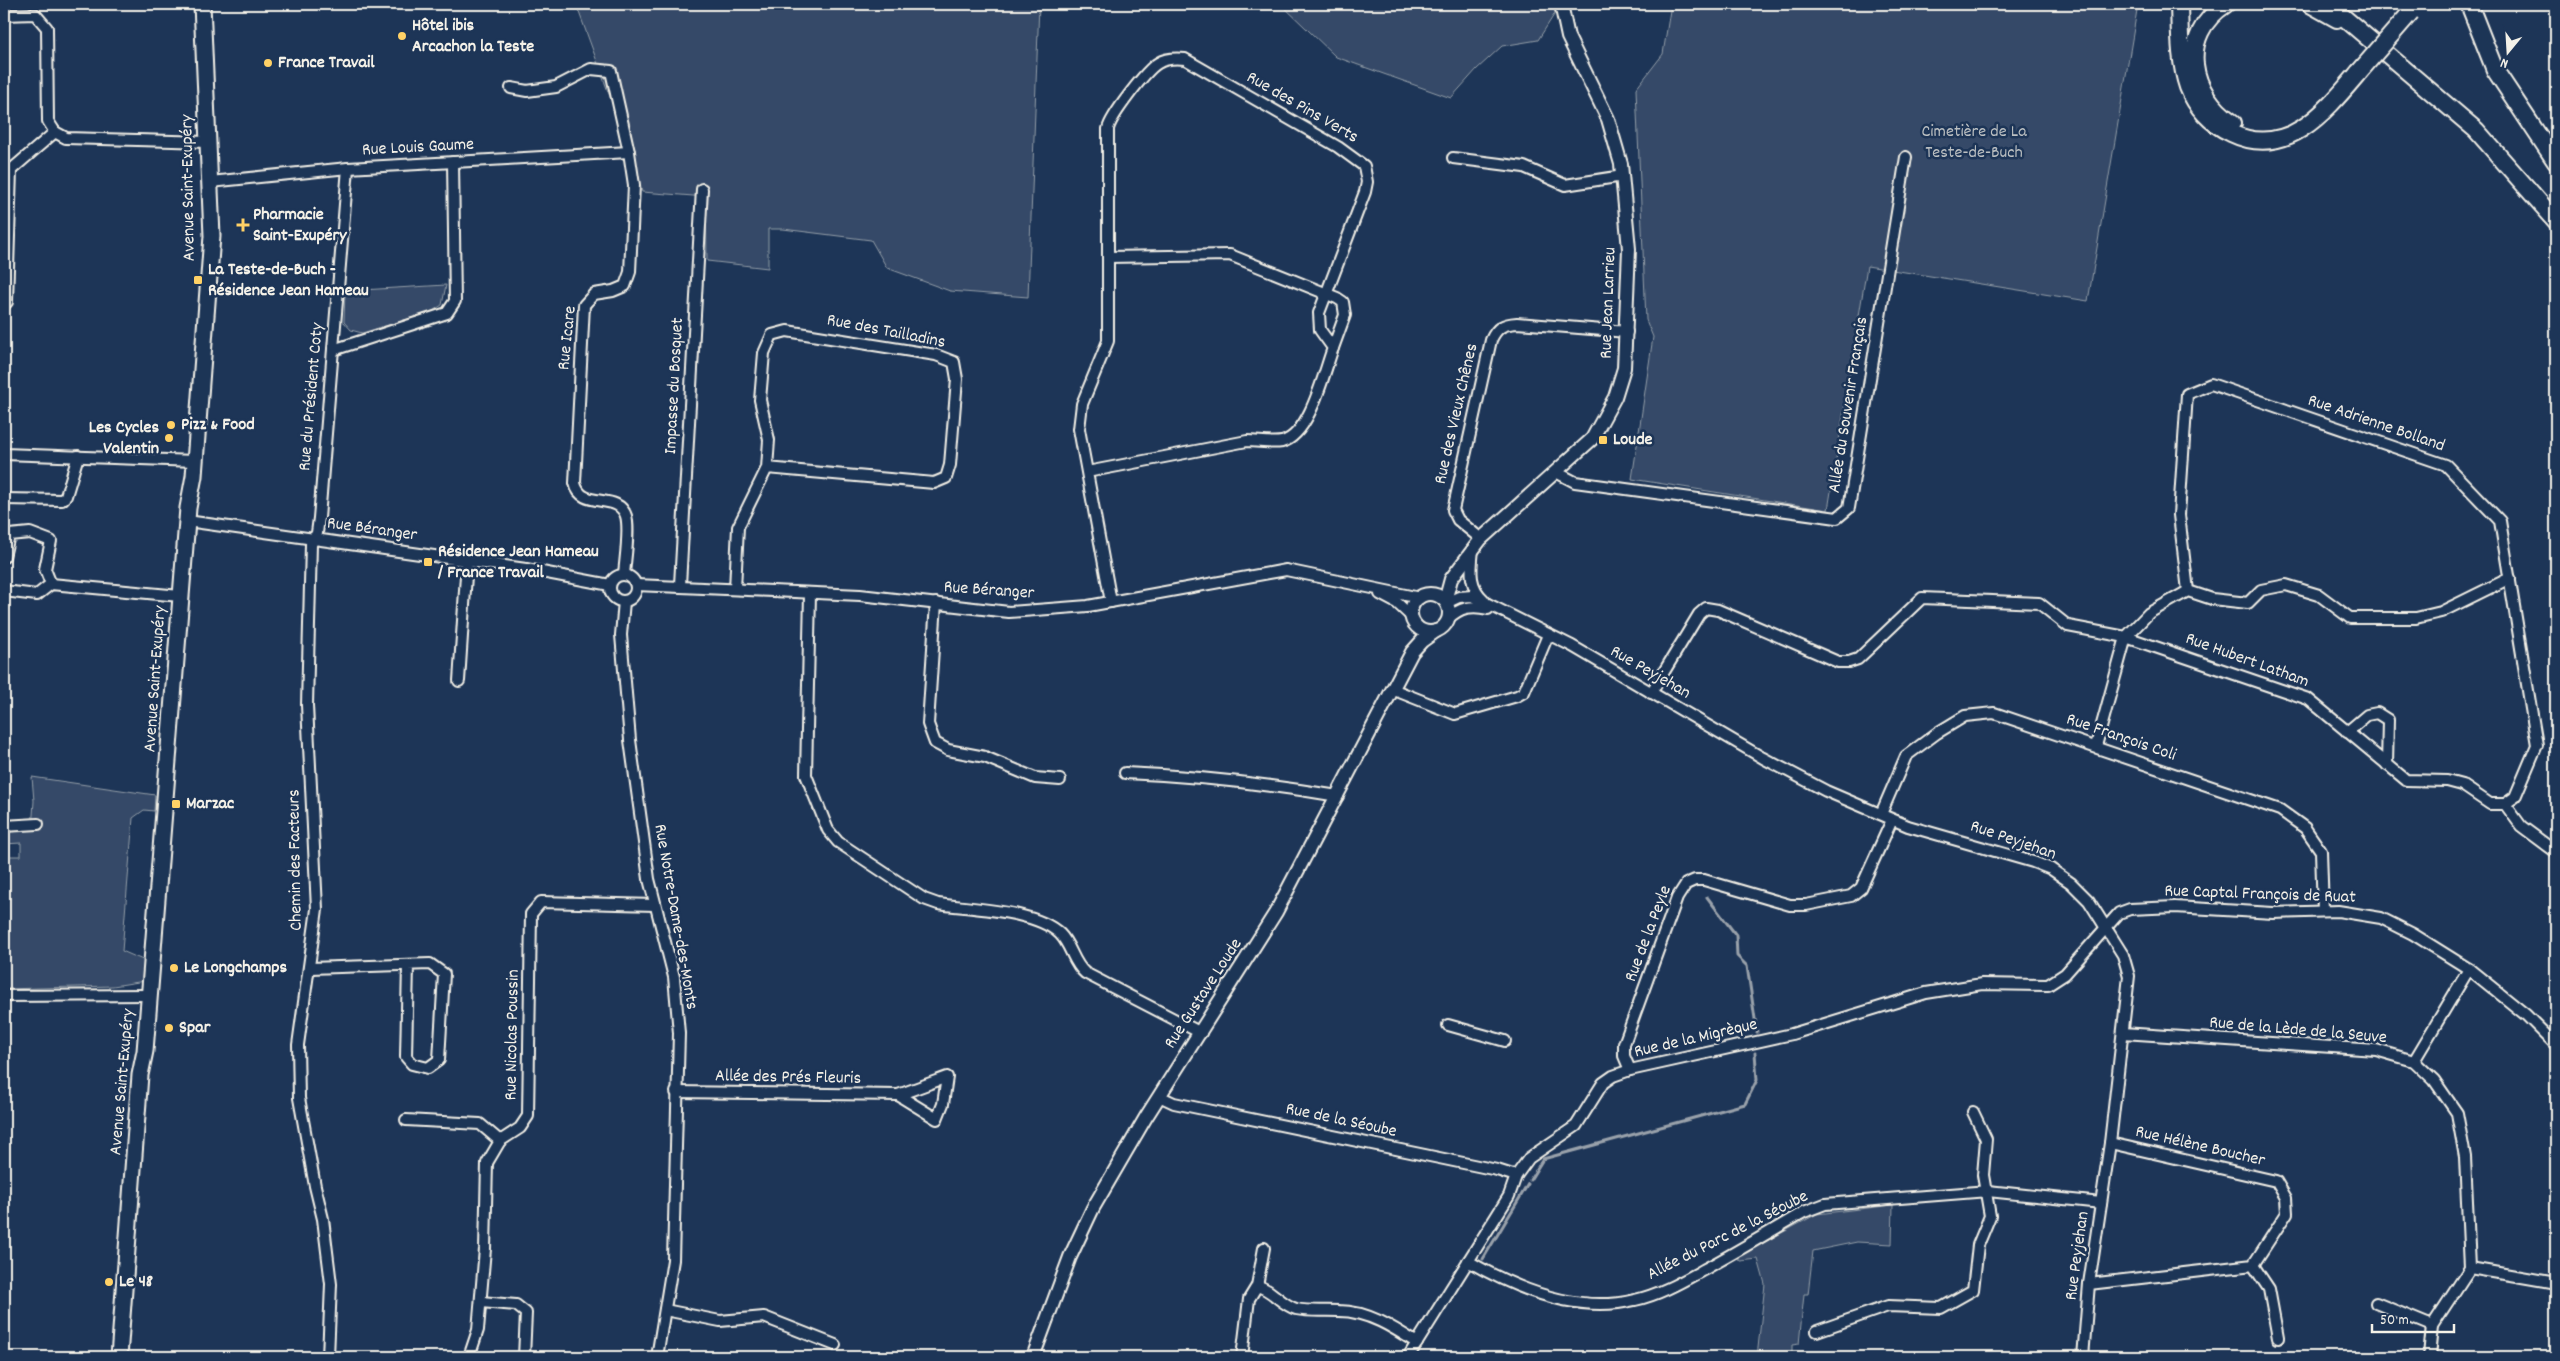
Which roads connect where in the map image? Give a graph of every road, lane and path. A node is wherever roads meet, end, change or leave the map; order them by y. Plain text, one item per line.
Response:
1 (202, 4) edge
2 (1561, 4) edge
3 (2179, 4) edge
4 (2226, 4) edge
5 (2310, 4) edge
6 (2328, 4) edge
7 (2469, 4) edge
8 (2410, 7) edge
9 (4, 15) edge
10 (2364, 34) junction
11 (2356, 70) junction
12 (511, 88) dead end
13 (55, 132) junction
14 (208, 142) junction
15 (629, 152) junction
16 (1906, 157) dead end
17 (1453, 158) dead end
18 (453, 162) junction
19 (2556, 162) edge
20 (348, 168) junction
21 (7, 170) edge
22 (1623, 176) junction
23 (210, 182) junction
24 (702, 189) dead end
25 (2556, 221) edge
26 (1108, 257) junction
27 (1326, 294) junction
28 (4, 305) edge
29 (1627, 332) junction
30 (1333, 348) junction
31 (333, 350) junction
32 (4, 454) edge
33 (78, 456) junction
34 (195, 461) junction
35 (767, 468) junction
36 (1087, 472) junction
37 (1556, 472) junction
38 (4, 499) edge
39 (187, 520) junction
40 (314, 538) junction
41 (1481, 539) junction
42 (1473, 549) junction
43 (4, 557) edge
44 (467, 560) junction
45 (624, 575) junction
46 (2510, 578) junction
47 (1451, 580) junction
48 (51, 584) junction
49 (610, 585) junction
50 (636, 585) junction
51 (680, 586) junction
52 (1366, 587) junction
53 (735, 589) junction
54 (4, 591) edge
55 (2188, 591) junction
56 (810, 594) junction
57 (180, 596) junction
58 (1421, 597) junction
59 (624, 601) junction
60 (1111, 602) junction
61 (1445, 602) junction
62 (936, 604) junction
63 (1501, 612) junction
64 (1448, 619) junction
65 (1413, 620) junction
66 (1436, 631) junction
67 (1548, 635) junction
68 (2126, 636) junction
69 (1412, 652) junction
70 (459, 681) dead end
71 (1392, 689) junction
72 (1651, 693) junction
73 (2347, 732) junction
74 (2096, 746) junction
75 (2387, 765) junction
76 (1125, 773) dead end
77 (1060, 780) dead end
78 (1338, 796) junction
79 (2506, 804) junction
80 (1881, 814) junction
81 (1892, 820) junction
82 (38, 824) dead end
83 (4, 826) edge
84 (2556, 852) edge
85 (655, 905) junction
86 (2323, 912) junction
87 (2106, 926) junction
88 (408, 965) junction
89 (310, 968) junction
90 (2469, 968) junction
91 (149, 995) junction
92 (4, 996) edge
93 (1448, 1025) dead end
94 (1200, 1033) junction
95 (2123, 1033) junction
96 (1504, 1041) dead end
97 (2556, 1045) edge
98 (2414, 1061) junction
99 (1630, 1070) junction
100 (676, 1092) junction
101 (898, 1095) junction
102 (1159, 1096) junction
103 (1973, 1112) dead end
104 (406, 1120) dead end
105 (500, 1141) junction
106 (2110, 1143) junction
107 (1516, 1176) junction
108 (1988, 1191) junction
109 (2101, 1202) junction
110 (1264, 1248) dead end
111 (1468, 1261) junction
112 (2253, 1265) junction
113 (2470, 1268) junction
114 (2556, 1283) edge
115 (2089, 1284) junction
116 (1257, 1286) junction
117 (481, 1302) junction
118 (2376, 1304) dead end
119 (665, 1310) junction
120 (2432, 1326) junction
121 (1817, 1331) dead end
122 (2278, 1338) dead end
123 (1417, 1343) junction
124 (835, 1345) dead end
125 (119, 1357) edge
126 (328, 1357) edge
127 (469, 1357) edge
128 (524, 1357) edge
129 (656, 1357) edge
130 (1033, 1357) edge
131 (1242, 1357) edge
132 (1408, 1357) edge
133 (2083, 1357) edge
134 (2429, 1357) edge

1 - 14 main road, Avenue Saint-Exupéry
2 - 22 street, Rue Jean Larrieu
3 - 11 main road
4 - 11 main road
5 - 10 main road
6 - 10 main road
7 - 19 main road
8 - 11 main road, bridge
9 - 13 street
10 - 25 main road
12 - 15 street, Rue Icare
13 - 14 street
13 - 21 street
14 - 23 main road, Avenue Saint-Exupéry
15 - 18 street, Rue Louis Gaume
15 - 45 street, Rue Icare
16 - 37 street, Allée du Souvenir Français
17 - 22 street
18 - 20 street, Rue Louis Gaume
18 - 31 street
20 - 23 street, Rue Louis Gaume
20 - 31 street, Rue du Président Coty
21 - 28 street
22 - 29 street, Rue Jean Larrieu
23 - 34 main road, Avenue Saint-Exupéry
24 - 51 street, Impasse du Bosquet
26 - 27 street
26 - 27 street, Rue des Pins Verts
26 - 36 street, Rue des Pins Verts
27 - 30 street, Rue des Pins Verts
27 - 30 street
29 - 37 street, Rue Jean Larrieu
29 - 41 street, Rue des Vieux Chênes
30 - 36 street
31 - 40 street, Rue du Président Coty
32 - 33 street
33 - 34 street
33 - 38 street
34 - 39 main road, Avenue Saint-Exupéry
35 - 35 street, Rue des Tailladins
35 - 53 street, Rue des Tailladins
36 - 60 street, Rue des Pins Verts
37 - 41 street, Rue Jean Larrieu
39 - 40 street, Rue Béranger
39 - 57 main road, Avenue Saint-Exupéry
40 - 44 street, Rue Béranger
40 - 89 street, Chemin des Facteurs
41 - 42 street, Rue Jean Larrieu
42 - 47 street, Rue Jean Larrieu
42 - 63 street, Rue Peyjehan
43 - 48 street
44 - 49 street, Rue Béranger
44 - 70 street
45 - 49 street
45 - 50 street
46 - 55 street
46 - 55 street, Rue Adrienne Bolland
46 - 79 street, Rue Adrienne Bolland
47 - 58 street, Rue Jean Larrieu
47 - 61 street, Rue Jean Larrieu
48 - 54 street
48 - 57 street
49 - 59 street
50 - 51 street, Rue Béranger
50 - 59 street
51 - 53 street, Rue Béranger
52 - 58 street, Rue Béranger
52 - 60 street, Rue Béranger
52 - 65 street, Rue Béranger
53 - 56 street, Rue Béranger
55 - 68 street
56 - 62 street, Rue Béranger
56 - 94 street
57 - 91 main road, Avenue Saint-Exupéry
58 - 61 street
58 - 65 street
59 - 85 street, Rue Notre-Dame-des-Monts
60 - 62 street, Rue Béranger
61 - 63 street, Rue Peyjehan
61 - 64 street
62 - 77 street
63 - 64 street, Rue Peyjehan
63 - 67 street, Rue Peyjehan
64 - 66 street
65 - 66 street
65 - 69 street, Rue Gustave Loude
66 - 69 street, Rue Gustave Loude
67 - 71 street
67 - 72 street, Rue Peyjehan
68 - 72 street, Rue Hubert Latham
68 - 73 street, Rue Hubert Latham
68 - 74 street
69 - 71 street, Rue Gustave Loude
71 - 78 street, Rue Gustave Loude
72 - 80 street, Rue Peyjehan
73 - 75 street, Rue Hubert Latham
73 - 75 street
74 - 80 street, Rue François Coli
74 - 86 street, Rue François Coli
75 - 79 street, Rue Hubert Latham
76 - 78 street
78 - 94 street, Rue Gustave Loude
79 - 84 street
80 - 81 street, Rue Peyjehan
81 - 87 street, Rue Peyjehan
81 - 99 street, Rue de la Peyle
82 - 83 street
85 - 100 street, Rue Notre-Dame-des-Monts
85 - 105 street, Rue Nicolas Poussin
86 - 87 street, Rue Captal François de Ruat
86 - 90 street, Rue Captal François de Ruat
87 - 95 street, Rue Peyjehan
87 - 99 street, Rue de la Migrèque
88 - 88 street
88 - 89 street
89 - 126 street, Chemin des Facteurs
90 - 97 street, Rue Captal François de Ruat
90 - 98 street
91 - 92 street
91 - 125 main road, Avenue Saint-Exupéry
93 - 96 street
94 - 102 street, Rue Gustave Loude
95 - 98 street, Rue de la Lède de la Seuve
95 - 106 street, Rue Peyjehan
98 - 113 street, Rue de la Lède de la Seuve
99 - 107 street, Rue de la Migrèque
100 - 101 street, Allée des Prés Fleuris
100 - 119 street, Rue Notre-Dame-des-Monts
101 - 101 street, Allée des Prés Fleuris
102 - 107 street, Rue de la Séoube
102 - 130 street, Rue Gustave Loude
103 - 108 street
104 - 105 street
105 - 117 street, Rue Nicolas Poussin
106 - 109 street, Rue Peyjehan
106 - 112 street, Rue Hélène Boucher
107 - 111 street, Rue de la Migrèque
108 - 109 street, Allée du Parc de la Séoube
108 - 111 street, Allée du Parc de la Séoube
108 - 121 street
109 - 115 street, Rue Peyjehan
110 - 116 street
111 - 123 street, Rue de la Migrèque
112 - 115 street
112 - 122 street
113 - 114 street
113 - 120 street
115 - 133 street, Rue Peyjehan
116 - 123 street
116 - 131 street
117 - 127 street, Rue Nicolas Poussin
117 - 128 street
118 - 120 street
119 - 124 street
119 - 129 street, Rue Notre-Dame-des-Monts
120 - 134 street
123 - 132 street, Rue de la Migrèque

